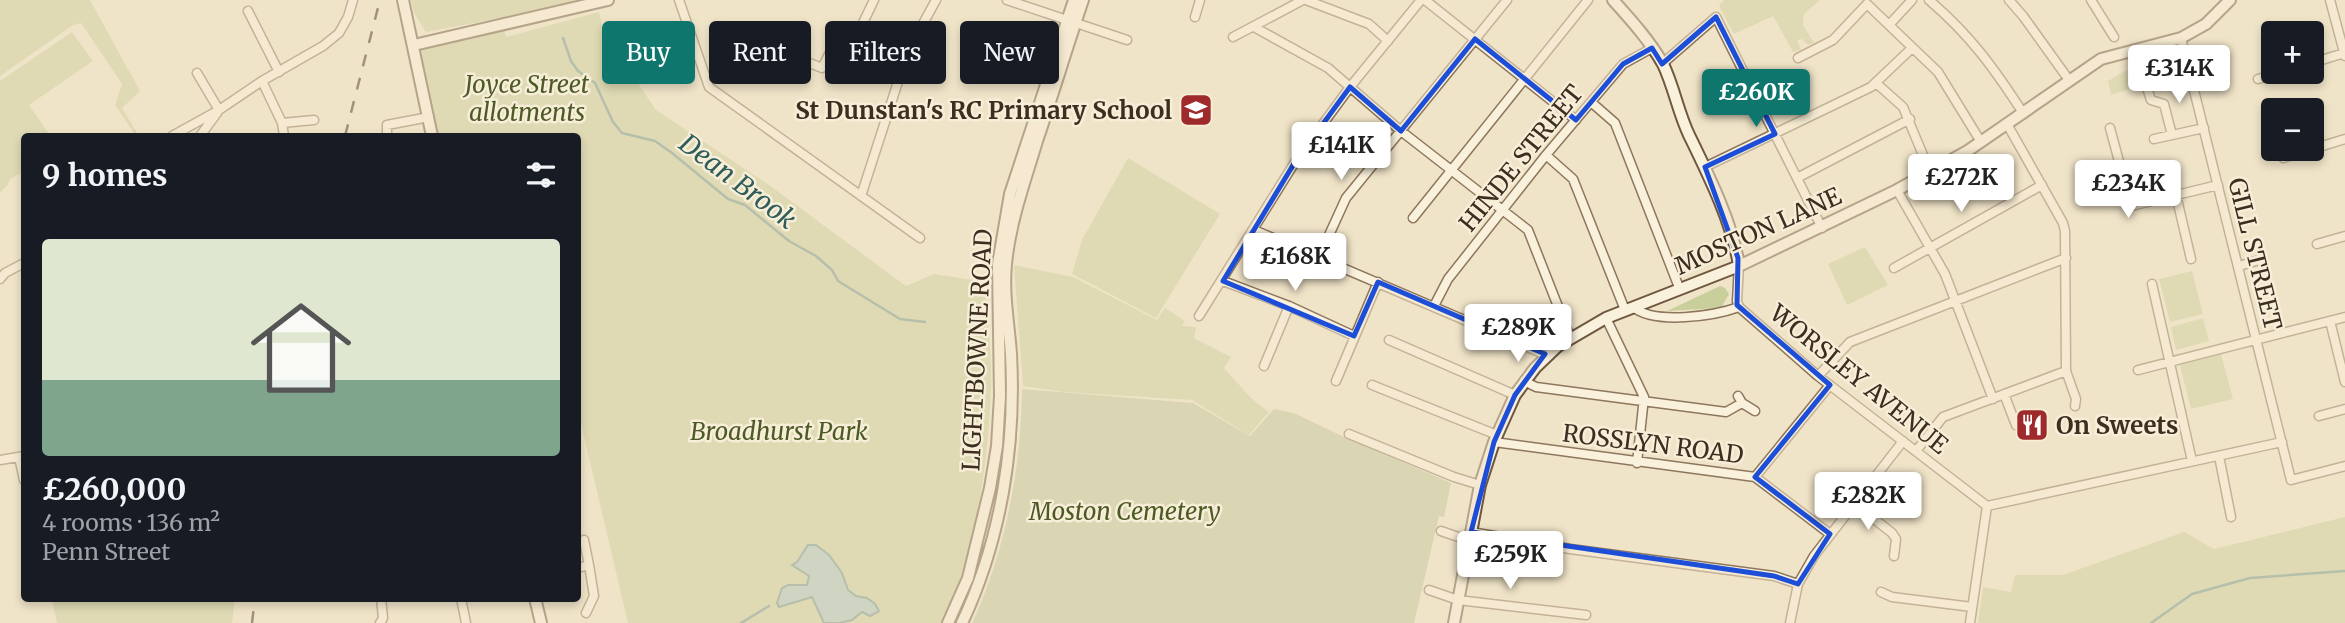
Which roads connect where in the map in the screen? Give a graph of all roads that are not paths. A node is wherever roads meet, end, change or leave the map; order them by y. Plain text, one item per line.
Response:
1 (353, 0) edge
2 (403, 0) edge
3 (608, 0) edge
4 (679, 0) edge
5 (874, 0) edge
6 (936, 0) edge
7 (1007, 0) edge
8 (1074, 0) edge
9 (1083, 0) edge
10 (1200, 0) edge
11 (1305, 0) edge
12 (1423, 0) edge
13 (1507, 0) edge
14 (1588, 0) edge
15 (1614, 0) edge
16 (1912, 0) edge
17 (1929, 0) edge
18 (2009, 0) edge
19 (2091, 0) edge
20 (2230, 0) edge
21 (2330, 0) edge
22 (248, 11) dead end
23 (1195, 17) dead end
24 (864, 21) edge
25 (924, 21) edge
26 (1071, 21) junction
27 (1889, 25) junction
28 (1254, 27) junction
29 (1233, 37) dead end
30 (2114, 37) dead end
31 (2181, 38) junction
32 (1127, 40) dead end
33 (1475, 40) junction
34 (1388, 41) junction
35 (414, 45) junction
36 (1652, 48) junction
37 (1912, 48) junction
38 (2345, 55) edge
39 (1798, 58) dead end
40 (2324, 60) edge
41 (825, 62) edge
42 (811, 64) edge
43 (1662, 64) junction
44 (279, 72) junction
45 (197, 74) dead end
46 (1524, 78) junction
47 (2261, 78) edge
48 (2258, 79) dead end
49 (2069, 80) junction
50 (262, 81) junction
51 (1876, 83) junction
52 (898, 84) edge
53 (1350, 87) junction
54 (2148, 91) dead end
55 (1591, 102) junction
56 (219, 110) junction
57 (2023, 113) junction
58 (429, 117) junction
59 (314, 120) dead end
60 (1576, 120) junction
61 (1910, 120) junction
62 (282, 123) junction
63 (2007, 124) junction
64 (2110, 128) dead end
65 (2204, 128) junction
66 (1401, 131) junction
67 (177, 133) edge
68 (202, 133) edge
69 (284, 133) edge
70 (387, 133) edge
71 (432, 133) edge
72 (1775, 134) junction
73 (2172, 135) junction
74 (2154, 139) dead end
75 (2345, 139) edge
76 (1981, 142) junction
77 (2324, 145) edge
78 (1546, 155) junction
79 (1705, 167) junction
80 (1451, 170) junction
81 (1930, 172) junction
82 (1797, 178) junction
83 (2042, 185) junction
84 (2218, 185) junction
85 (1897, 190) junction
86 (2176, 195) junction
87 (862, 196) junction
88 (1502, 211) junction
89 (1413, 218) dead end
90 (1822, 228) junction
91 (1254, 230) junction
92 (2345, 236) edge
93 (920, 238) dead end
94 (2317, 244) dead end
95 (1930, 248) junction
96 (1319, 257) junction
97 (2066, 258) junction
98 (2190, 259) dead end
99 (2263, 260) dead end
100 (21, 264) edge
101 (1740, 266) junction
102 (2239, 266) junction
103 (1894, 268) dead end
104 (2, 273) edge
105 (1223, 281) junction
106 (1378, 282) junction
107 (2152, 284) dead end
108 (1680, 290) junction
109 (1956, 300) junction
110 (1647, 302) junction
111 (1289, 306) junction
112 (1434, 306) junction
113 (1739, 307) junction
114 (1629, 308) junction
115 (1647, 315) junction
116 (1199, 316) dead end
117 (2345, 317) edge
118 (1606, 318) junction
119 (2330, 321) junction
120 (1354, 336) junction
121 (1570, 337) junction
122 (1389, 340) dead end
123 (2257, 340) junction
124 (1546, 355) junction
125 (2171, 362) junction
126 (1264, 366) dead end
127 (2138, 370) dead end
128 (2066, 371) junction
129 (1818, 376) junction
130 (1336, 380) dead end
131 (1524, 381) junction
132 (2345, 382) edge
133 (1372, 385) dead end
134 (1830, 385) junction
135 (2004, 394) junction
136 (1516, 395) junction
137 (1993, 398) junction
138 (1644, 402) junction
139 (2075, 406) dead end
140 (2345, 409) edge
141 (1755, 411) dead end
142 (2319, 416) dead end
143 (2016, 425) dead end
144 (1349, 433) dead end
145 (1495, 439) junction
146 (1903, 441) junction
147 (2282, 442) junction
148 (1916, 451) junction
149 (21, 456) edge
150 (2218, 456) junction
151 (0, 460) edge
152 (2192, 461) junction
153 (1637, 463) junction
154 (2345, 466) edge
155 (1755, 477) junction
156 (1480, 485) junction
157 (1854, 503) junction
158 (1987, 506) junction
159 (2231, 517) dead end
160 (1441, 531) dead end
161 (1830, 534) junction
162 (1471, 537) junction
163 (584, 540) dead end
164 (1894, 556) dead end
165 (589, 565) junction
166 (581, 567) edge
167 (1798, 584) junction
168 (1429, 590) dead end
169 (1881, 592) dead end
170 (1458, 600) junction
171 (381, 602) edge
172 (462, 602) edge
173 (536, 602) edge
174 (1972, 607) junction
175 (586, 613) dead end
176 (1586, 615) dead end
177 (380, 623) edge
178 (466, 623) edge
179 (541, 623) edge
180 (948, 623) edge
181 (962, 623) edge
182 (1454, 623) edge
183 (1790, 623) edge
184 (1970, 623) edge

1 - 44 street
2 - 35 street
3 - 35 street
4 - 87 street
5 - 24 street
6 - 25 street
7 - 26 street
8 - 26 street, LIGHTBOWNE ROAD
9 - 26 street, LIGHTBOWNE ROAD
10 - 23 street
11 - 28 street
11 - 34 street
12 - 33 street
12 - 34 street
13 - 33 street
14 - 46 street
15 - 36 street
16 - 27 street
17 - 57 street
18 - 49 street
19 - 30 street
20 - 31 street, MOSTON LANE
21 - 38 street
22 - 44 street
26 - 32 street
26 - 180 street, LIGHTBOWNE ROAD
26 - 181 street, LIGHTBOWNE ROAD
27 - 37 street
27 - 39 street
28 - 29 street
28 - 53 street
31 - 49 street, MOSTON LANE
31 - 65 street, GILL STREET
33 - 46 street
33 - 66 street
34 - 53 street
35 - 58 street
36 - 43 street
36 - 55 street, HINDE STREET
37 - 51 street
37 - 76 street
38 - 40 street
41 - 42 street
43 - 72 street
43 - 79 street
44 - 50 street
45 - 56 street
46 - 60 street
46 - 80 street
47 - 48 street
49 - 57 street, MOSTON LANE
50 - 56 street
50 - 62 street
51 - 61 street
51 - 72 street
52 - 87 street
53 - 66 street
53 - 91 street
54 - 73 street
55 - 60 street, HINDE STREET
55 - 108 street
56 - 67 street
56 - 68 street
57 - 63 street, MOSTON LANE
58 - 70 street
58 - 71 street
59 - 62 street
60 - 78 street, HINDE STREET
61 - 81 street
61 - 82 street
62 - 69 street
63 - 76 street, MOSTON LANE
63 - 83 street
64 - 86 street
65 - 73 street
65 - 84 street, GILL STREET
66 - 80 street
66 - 96 street
72 - 79 street
72 - 82 street
73 - 74 street
75 - 77 street
76 - 81 street, MOSTON LANE
78 - 88 street, HINDE STREET
78 - 114 street
79 - 101 street
80 - 88 street
80 - 89 street
81 - 85 street, MOSTON LANE
82 - 90 street
83 - 95 street
83 - 97 street
84 - 86 street
84 - 102 street, GILL STREET
85 - 90 street, MOSTON LANE
85 - 95 street
86 - 98 street
87 - 93 street
88 - 112 street, HINDE STREET
88 - 121 street
90 - 101 street, MOSTON LANE
91 - 96 street
91 - 105 street
92 - 94 street
95 - 103 street
95 - 109 street
96 - 106 street
97 - 109 street
97 - 128 street
99 - 102 street
100 - 104 street
101 - 108 street, MOSTON LANE
101 - 113 street, WORSLEY AVENUE
102 - 123 street, GILL STREET
105 - 111 street
105 - 116 street
106 - 112 street
106 - 120 street
107 - 125 street
108 - 110 street, MOSTON LANE
109 - 129 street
109 - 137 street
110 - 114 street, MOSTON LANE
110 - 115 street
111 - 120 street
111 - 126 street
112 - 124 street
113 - 115 street
113 - 129 street, WORSLEY AVENUE
114 - 115 street
114 - 118 street, MOSTON LANE
117 - 119 street
118 - 121 street, MOSTON LANE
118 - 138 street
119 - 123 street
119 - 132 street
120 - 130 street
121 - 124 street, MOSTON LANE
122 - 136 street
123 - 125 street
123 - 147 street, GILL STREET
124 - 131 street, MOSTON LANE
125 - 127 street
125 - 152 street
128 - 135 street
128 - 139 street
129 - 134 street, WORSLEY AVENUE
131 - 136 street, MOSTON LANE
131 - 138 street
133 - 145 street, ROSSLYN ROAD
134 - 146 street, WORSLEY AVENUE
134 - 155 street
135 - 137 street
135 - 143 street
136 - 145 street, MOSTON LANE
137 - 148 street
138 - 141 street
138 - 153 street
140 - 142 street
144 - 156 street
145 - 153 street, ROSSLYN ROAD
145 - 156 street, MOSTON LANE
146 - 148 street, WORSLEY AVENUE
146 - 157 street
147 - 150 street
147 - 154 street, GILL STREET
148 - 158 street, WORSLEY AVENUE
149 - 151 street
150 - 152 street
150 - 159 street
152 - 158 street
153 - 155 street, ROSSLYN ROAD
155 - 161 street, ROSSLYN ROAD
156 - 162 street, MOSTON LANE
157 - 161 street
157 - 164 street
158 - 174 street
160 - 162 street
161 - 167 street
162 - 167 street
162 - 170 street, MOSTON LANE
163 - 165 street
165 - 166 street
165 - 175 street
167 - 183 street
168 - 170 street
169 - 174 street
170 - 176 street
170 - 182 street, MOSTON LANE
171 - 177 street
172 - 178 street
173 - 179 street
174 - 184 street

